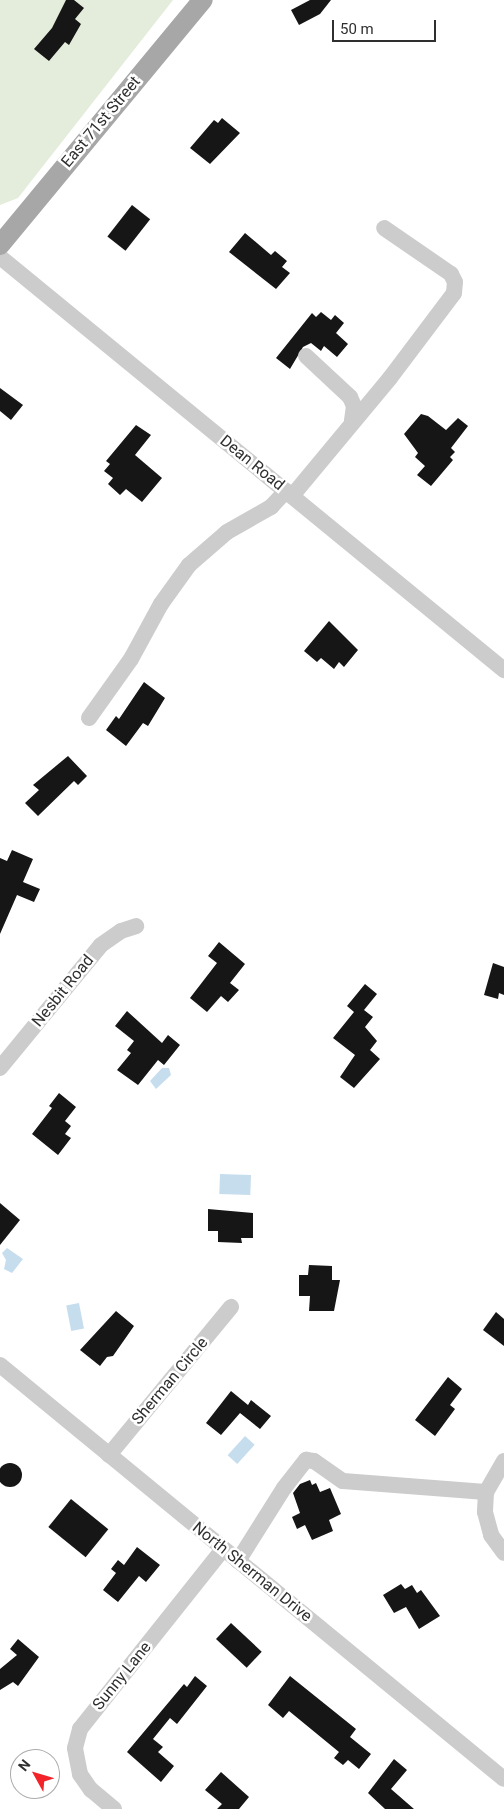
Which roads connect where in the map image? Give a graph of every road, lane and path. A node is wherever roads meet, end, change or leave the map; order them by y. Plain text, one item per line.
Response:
1 (202, 0) edge
2 (384, 228) dead end
3 (0, 245) edge
4 (0, 257) edge
5 (306, 356) dead end
6 (352, 421) junction
7 (289, 493) junction
8 (504, 670) edge
9 (89, 718) dead end
10 (136, 926) dead end
11 (0, 1068) edge
12 (231, 1307) dead end
13 (0, 1365) edge
14 (109, 1455) junction
15 (504, 1461) edge
16 (486, 1492) junction
17 (223, 1549) junction
18 (504, 1553) edge
19 (238, 1561) junction
20 (504, 1778) edge
21 (114, 1809) edge

1 - 3 main road, East 71st Street
2 - 6 street
4 - 7 street, Dean Road
5 - 6 street
6 - 7 street
7 - 8 street, Dean Road
7 - 9 street
10 - 11 street, Nesbit Road
12 - 14 street, Sherman Circle
13 - 14 street, North Sherman Drive
14 - 17 street, North Sherman Drive
15 - 16 street
16 - 18 street
16 - 19 street
17 - 19 street, North Sherman Drive
17 - 21 street, Sunny Lane
19 - 20 street, North Sherman Drive

